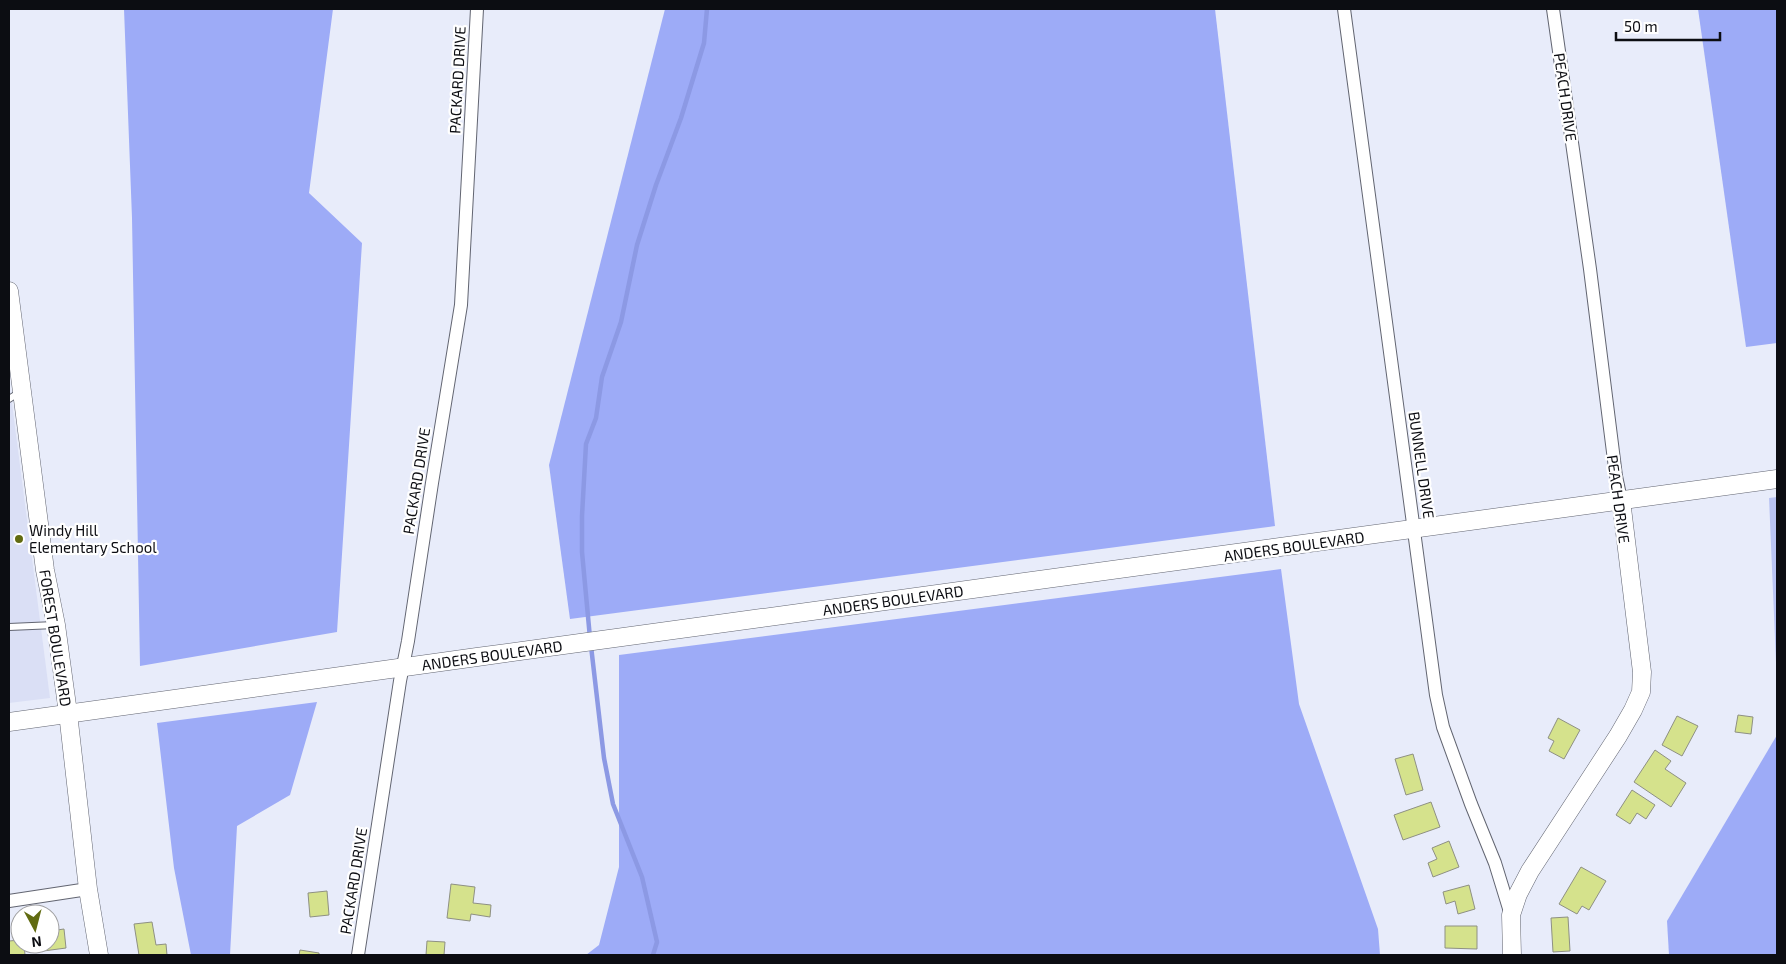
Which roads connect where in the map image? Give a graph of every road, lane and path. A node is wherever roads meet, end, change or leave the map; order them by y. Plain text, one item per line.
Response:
1 (477, 9) edge
2 (1344, 9) edge
3 (1553, 9) edge
4 (9, 291) edge
5 (16, 394) edge
6 (1777, 479) edge
7 (1621, 500) junction
8 (1414, 529) junction
9 (56, 625) junction
10 (9, 627) edge
11 (404, 668) junction
12 (68, 713) junction
13 (9, 722) edge
14 (88, 889) junction
15 (9, 901) edge
16 (1511, 915) junction
17 (99, 955) edge
18 (358, 955) edge
19 (1512, 955) edge

1 - 11 street, PACKARD DRIVE
2 - 8 street, BUNNELL DRIVE
3 - 7 street, PEACH DRIVE
4 - 5 street, FOREST BOULEVARD
5 - 9 street, FOREST BOULEVARD
6 - 7 street, ANDERS BOULEVARD
7 - 8 street, ANDERS BOULEVARD
7 - 16 street, PEACH DRIVE
8 - 11 street, ANDERS BOULEVARD
8 - 16 street, BUNNELL DRIVE
9 - 10 lane
9 - 12 street, FOREST BOULEVARD
11 - 12 street, ANDERS BOULEVARD
11 - 18 street, PACKARD DRIVE
12 - 13 street, ANDERS BOULEVARD
12 - 14 street, FOREST BOULEVARD
14 - 15 street
14 - 17 street, FOREST BOULEVARD
16 - 19 street, PEACH DRIVE

